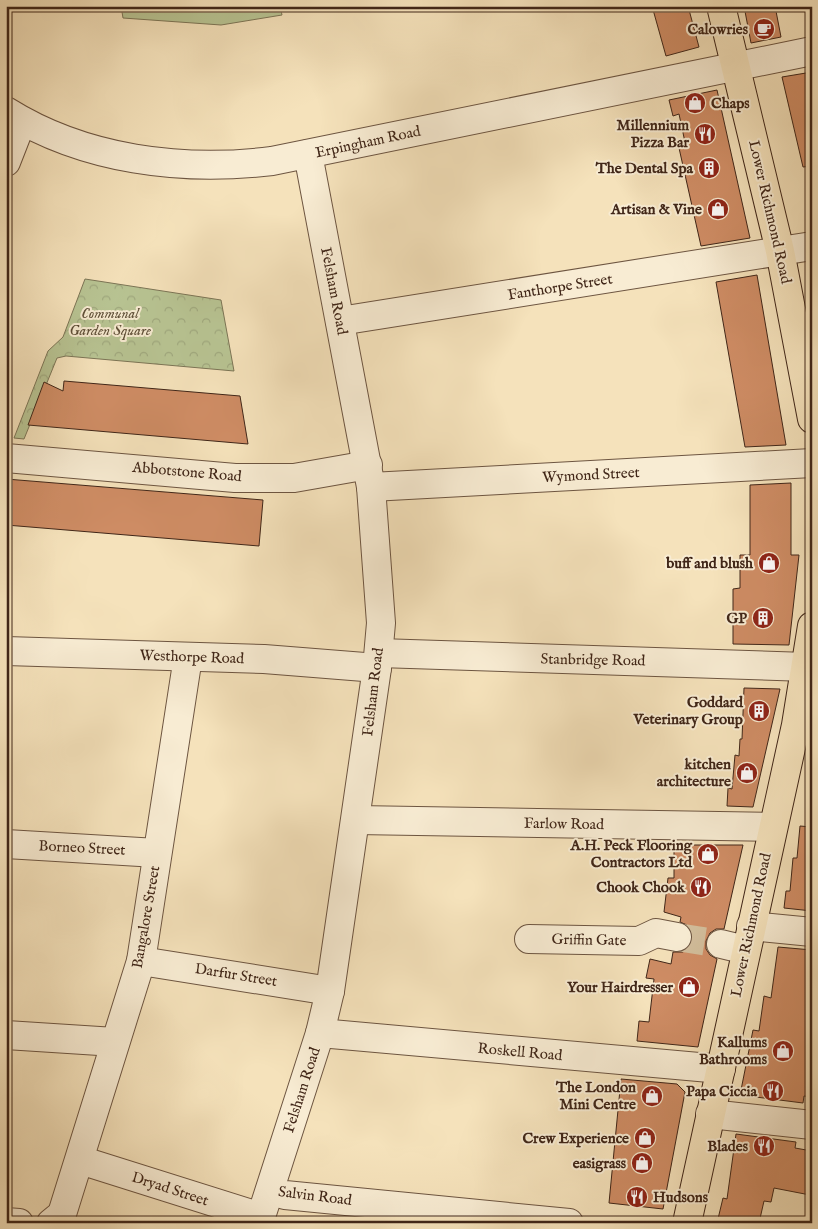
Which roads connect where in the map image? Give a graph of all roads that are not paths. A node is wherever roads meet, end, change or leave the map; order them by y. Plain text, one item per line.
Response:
1 (721, 6) edge
2 (812, 51) edge
3 (735, 67) junction
4 (14, 116) edge
5 (308, 154) junction
6 (6, 162) edge
7 (812, 246) edge
8 (780, 251) junction
9 (340, 321) junction
10 (810, 404) edge
11 (6, 458) edge
12 (812, 463) edge
13 (370, 476) junction
14 (812, 626) edge
15 (6, 651) edge
16 (188, 657) junction
17 (378, 660) junction
18 (807, 666) junction
19 (804, 725) edge
20 (356, 820) junction
21 (772, 827) junction
22 (6, 844) edge
23 (157, 853) junction
24 (812, 932) edge
25 (677, 937) tunnel mouth
26 (529, 939) dead end
27 (739, 940) junction
28 (141, 961) junction
29 (330, 991) junction
30 (320, 1033) junction
31 (6, 1035) edge
32 (115, 1042) junction
33 (721, 1068) junction
34 (710, 1114) junction
35 (812, 1125) edge
36 (80, 1160) junction
37 (270, 1190) junction
38 (260, 1220) edge
39 (6, 1222) edge
40 (19, 1223) edge
41 (51, 1223) edge
42 (569, 1223) edge
43 (687, 1223) edge

1 - 3 main road, Lower Richmond Road
2 - 3 street, Erpingham Road
3 - 5 street, Erpingham Road
3 - 8 main road, Lower Richmond Road
4 - 5 street, Erpingham Road
4 - 6 street
5 - 9 street, Felsham Road
7 - 8 street, Fanthorpe Street
8 - 9 street, Fanthorpe Street
8 - 10 main road, Lower Richmond Road
9 - 13 street, Felsham Road
11 - 13 street, Abbotstone Road
12 - 13 street, Wymond Street
13 - 17 street, Felsham Road
14 - 18 main road, Lower Richmond Road
15 - 16 street, Westhorpe Road
16 - 17 street, Westhorpe Road
16 - 23 street, Bangalore Street
17 - 18 street, Stanbridge Road
17 - 20 street, Felsham Road
18 - 19 main road, Lower Richmond Road
19 - 21 main road, Lower Richmond Road
20 - 21 street, Farlow Road
20 - 29 street, Felsham Road
21 - 27 main road, Lower Richmond Road
22 - 23 street, Borneo Street
23 - 28 street, Bangalore Street
24 - 27 street
25 - 26 street, Griffin Gate
27 - 33 main road, Lower Richmond Road
28 - 29 street, Darfur Street
28 - 32 street, Bangalore Street
29 - 30 street, Felsham Road
30 - 33 street, Roskell Road
30 - 37 street, Felsham Road
31 - 32 street
32 - 36 street, Bangalore Street
33 - 34 main road, Lower Richmond Road
34 - 35 street
34 - 43 main road, Lower Richmond Road
36 - 38 street, Dryad Street
36 - 41 street, Bangalore Street
37 - 38 street, Felsham Road
37 - 42 street, Salvin Road
39 - 40 street

